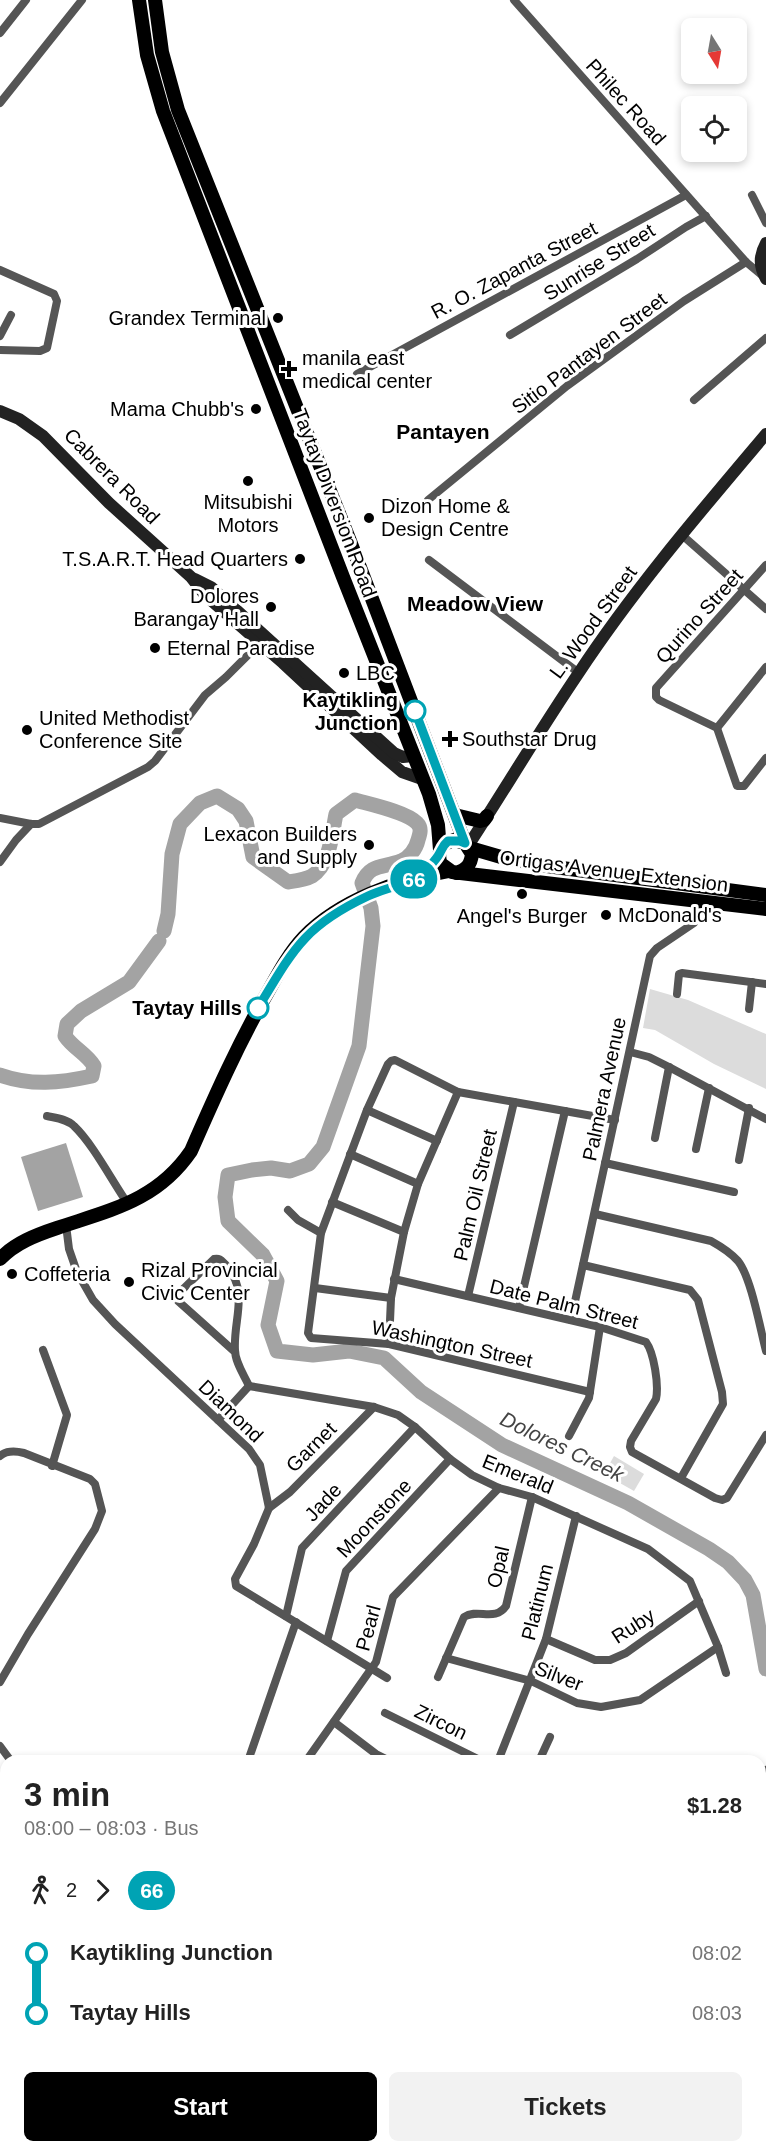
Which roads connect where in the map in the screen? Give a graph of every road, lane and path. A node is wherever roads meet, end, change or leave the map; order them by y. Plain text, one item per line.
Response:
1 (26, 0) edge
2 (82, 0) edge
3 (139, 0) edge
4 (154, 0) edge
5 (514, 0) edge
6 (0, 33) edge
7 (0, 103) edge
8 (686, 195) junction
9 (752, 195) dead end
10 (706, 216) junction
11 (766, 223) edge
12 (766, 243) edge
13 (746, 262) junction
14 (0, 270) edge
15 (765, 278) edge
16 (248, 284) junction
17 (232, 291) junction
18 (11, 315) dead end
19 (510, 335) dead end
20 (0, 336) edge
21 (766, 338) edge
22 (0, 350) edge
23 (357, 374) dead end
24 (694, 400) dead end
25 (0, 411) edge
26 (306, 431) junction
27 (766, 434) edge
28 (289, 438) junction
29 (428, 500) dead end
30 (682, 535) junction
31 (429, 560) dead end
32 (766, 565) edge
33 (744, 590) junction
34 (766, 609) edge
35 (263, 640) junction
36 (766, 667) edge
37 (579, 673) junction
38 (717, 728) junction
39 (413, 756) junction
40 (766, 758) edge
41 (422, 779) junction
42 (487, 816) junction
43 (456, 817) junction
44 (0, 818) edge
45 (31, 824) junction
46 (438, 825) junction
47 (468, 846) junction
48 (440, 852) junction
49 (0, 862) edge
50 (452, 872) junction
51 (417, 878) junction
52 (701, 887) junction
53 (766, 895) edge
54 (700, 902) junction
55 (766, 909) edge
56 (752, 982) junction
57 (766, 984) edge
58 (677, 994) dead end
59 (749, 1009) dead end
60 (630, 1052) junction
61 (669, 1067) junction
62 (709, 1088) junction
63 (458, 1092) junction
64 (514, 1102) junction
65 (749, 1108) junction
66 (367, 1110) junction
67 (565, 1111) junction
68 (47, 1116) dead end
69 (766, 1119) edge
70 (615, 1120) junction
71 (655, 1138) dead end
72 (437, 1141) junction
73 (696, 1149) dead end
74 (350, 1154) junction
75 (739, 1160) dead end
76 (605, 1163) junction
77 (418, 1184) junction
78 (734, 1192) dead end
79 (332, 1202) junction
80 (128, 1204) junction
81 (288, 1210) dead end
82 (594, 1214) junction
83 (66, 1225) junction
84 (404, 1232) junction
85 (321, 1233) junction
86 (0, 1259) edge
87 (583, 1265) junction
88 (394, 1279) junction
89 (315, 1288) junction
90 (468, 1296) junction
91 (391, 1298) junction
92 (519, 1308) junction
93 (571, 1320) junction
94 (762, 1323) edge
95 (600, 1327) junction
96 (389, 1344) junction
97 (43, 1350) dead end
98 (766, 1351) edge
99 (235, 1352) junction
100 (249, 1386) junction
101 (590, 1392) junction
102 (374, 1407) junction
103 (218, 1420) junction
104 (415, 1427) junction
105 (766, 1435) edge
106 (568, 1436) dead end
107 (0, 1456) edge
108 (450, 1460) junction
109 (52, 1466) junction
110 (681, 1478) junction
111 (499, 1488) junction
112 (532, 1497) junction
113 (269, 1508) junction
114 (576, 1516) junction
115 (699, 1600) junction
116 (286, 1616) junction
117 (296, 1622) junction
118 (546, 1639) junction
119 (327, 1641) junction
120 (718, 1647) junction
121 (446, 1658) junction
122 (372, 1669) junction
123 (726, 1673) dead end
124 (438, 1677) dead end
125 (387, 1678) dead end
126 (0, 1682) edge
127 (531, 1682) junction
128 (385, 1713) dead end
129 (334, 1722) junction
130 (550, 1737) dead end
131 (250, 1755) edge
132 (310, 1755) edge
133 (371, 1755) edge
134 (470, 1755) edge
135 (501, 1755) edge
136 (542, 1755) edge

1 - 6 street
2 - 7 street
3 - 17 main road, Taytay Diversion Road
4 - 16 main road, Taytay Diversion Road
5 - 8 street, Philec Road
8 - 10 street, Philec Road
8 - 23 street, R. O. Zapanta Street
9 - 11 street
10 - 13 street, Philec Road
10 - 19 street, Sunrise Street
12 - 15 main road
13 - 15 street, Philec Road
13 - 29 street, Sitio Pantayen Street
14 - 22 street
16 - 17 main road
16 - 26 main road, Taytay Diversion Road
17 - 28 main road, Taytay Diversion Road
18 - 20 street
21 - 24 street
25 - 35 main road, Cabrera Road
26 - 28 main road
26 - 43 main road, Taytay Diversion Road
27 - 30 main road, L. Wood Street
28 - 39 main road, Taytay Diversion Road
30 - 33 street
30 - 37 main road, L. Wood Street
31 - 37 street
32 - 33 street, Qurino Street
33 - 34 street
33 - 38 street, Qurino Street
35 - 39 main road, Cabrera Road
35 - 41 main road, Cabrera Road
35 - 45 street
36 - 38 street
37 - 42 main road, L. Wood Street
38 - 40 street
39 - 41 main road, Taytay Diversion Road
41 - 46 main road, Taytay Diversion Road
42 - 43 main road
42 - 47 main road, L. Wood Street
43 - 46 main road
43 - 47 main road, Taytay Diversion Road
44 - 45 street
45 - 49 street
46 - 48 main road, Taytay Diversion Road
47 - 48 main road
47 - 50 main road
47 - 52 main road, Ortigas Avenue Extension
48 - 50 main road
48 - 51 main road
50 - 51 main road, Ortigas Avenue Extension
50 - 54 main road, Ortigas Avenue Extension
51 - 80 main road, Ortigas Avenue Extension
52 - 53 main road, Ortigas Avenue Extension
52 - 54 street, Palmera Avenue
54 - 55 main road, Ortigas Avenue Extension
54 - 60 street, Palmera Avenue
56 - 57 street
56 - 58 street
56 - 59 street
60 - 61 street
60 - 70 street, Palmera Avenue
61 - 62 street
61 - 71 street
62 - 65 street
62 - 73 street
63 - 64 street
63 - 66 street
63 - 72 street
64 - 67 street
64 - 90 street, Palm Oil Street
65 - 69 street
65 - 75 street
66 - 72 street
66 - 74 street
67 - 70 street
67 - 92 street
68 - 80 street
70 - 76 street, Palmera Avenue
72 - 77 street
74 - 77 street
74 - 79 street
76 - 78 street
76 - 82 street, Palmera Avenue
77 - 84 street
79 - 84 street
79 - 85 street
80 - 83 main road, Ortigas Avenue Extension
81 - 85 street
82 - 87 street, Palmera Avenue
82 - 94 street
83 - 86 main road, Ortigas Avenue Extension
83 - 103 street, Diamond
84 - 88 street
85 - 89 street
87 - 93 street, Palmera Avenue
87 - 110 street
88 - 90 street, Date Palm Street
88 - 91 street
89 - 91 street
89 - 96 street, Washington Street
90 - 92 street, Date Palm Street
91 - 96 street
92 - 93 street, Date Palm Street
93 - 95 street, Date Palm Street
94 - 98 street
95 - 101 street
95 - 110 street, Date Palm Street
96 - 101 street, Washington Street
97 - 109 street
99 - 99 street
99 - 100 street
100 - 102 street, Emerald
100 - 103 street
101 - 106 street
102 - 104 street, Emerald
102 - 113 street, Garnet
103 - 113 street, Diamond
104 - 108 street, Emerald
104 - 116 street, Jade
105 - 110 street, Date Palm Street
107 - 109 street
108 - 111 street, Emerald
108 - 119 street, Moonstone
109 - 126 street
111 - 112 street, Emerald
111 - 122 street, Pearl
112 - 114 street, Emerald
112 - 121 street, Opal
113 - 116 street
114 - 115 street, Emerald
114 - 118 street, Platinum
115 - 118 street, Ruby
115 - 120 street, Emerald
116 - 117 street
117 - 119 street
117 - 131 street
118 - 127 street, Platinum
119 - 122 street
120 - 123 street, Emerald
120 - 127 street, Silver
121 - 124 street, Opal
121 - 127 street, Silver
122 - 125 street
122 - 129 street, Pearl
127 - 135 street, Platinum
128 - 134 street, Zircon
129 - 132 street, Pearl
129 - 133 street
130 - 136 street

